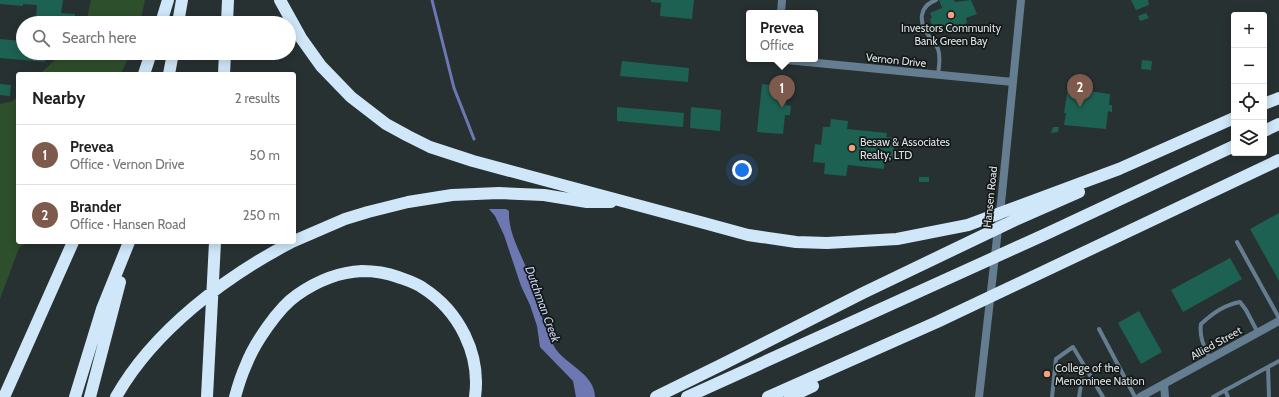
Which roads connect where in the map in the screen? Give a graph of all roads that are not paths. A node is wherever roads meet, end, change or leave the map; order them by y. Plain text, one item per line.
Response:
1 (168, 0) edge
2 (182, 0) edge
3 (228, 0) edge
4 (280, 0) edge
5 (782, 0) edge
6 (936, 0) edge
7 (1021, 0) edge
8 (781, 10) edge
9 (163, 16) edge
10 (179, 16) edge
11 (227, 16) edge
12 (289, 16) edge
13 (296, 29) edge
14 (149, 60) edge
15 (172, 60) edge
16 (225, 60) edge
17 (806, 62) edge
18 (145, 72) edge
19 (169, 72) edge
20 (224, 72) edge
21 (938, 75) junction
22 (1013, 82) junction
23 (1279, 98) edge
24 (1267, 103) edge
25 (1231, 119) edge
26 (1279, 124) edge
27 (1267, 130) edge
28 (1231, 147) edge
29 (1279, 160) edge
30 (1119, 169) junction
31 (630, 203) junction
32 (296, 240) edge
33 (1237, 242) dead end
34 (72, 244) edge
35 (128, 244) edge
36 (128, 244) edge
37 (215, 244) edge
38 (288, 244) edge
39 (1279, 318) edge
40 (1279, 321) edge
41 (937, 322) junction
42 (1099, 329) dead end
43 (1258, 333) junction
44 (1210, 359) junction
45 (1279, 361) edge
46 (1084, 365) junction
47 (1268, 367) junction
48 (1164, 384) junction
49 (1225, 390) junction
50 (4, 397) edge
51 (75, 397) edge
52 (90, 397) edge
53 (116, 397) edge
54 (207, 397) edge
55 (235, 397) edge
56 (475, 397) edge
57 (656, 397) edge
58 (687, 397) edge
59 (768, 397) edge
60 (790, 397) edge
61 (978, 397) edge
62 (1052, 397) edge
63 (1079, 397) edge
64 (1103, 397) edge
65 (1136, 397) edge
66 (1140, 397) edge
67 (1166, 397) edge
68 (1213, 397) edge
69 (1228, 397) edge
70 (1269, 397) edge

1 - 9 highway
2 - 10 highway
3 - 11 highway
4 - 12 highway
5 - 8 street
6 - 21 lane
7 - 22 street, Hansen Road
13 - 31 highway
14 - 18 highway
15 - 19 highway
16 - 20 highway
17 - 21 street, Vernon Drive
21 - 22 street, Vernon Drive
22 - 61 street, Hansen Road
23 - 24 highway
25 - 30 highway
26 - 27 highway
28 - 58 highway
29 - 41 highway
30 - 31 highway
30 - 57 highway
31 - 32 highway
33 - 39 lane
34 - 50 highway
35 - 51 highway
36 - 52 highway
37 - 54 highway
38 - 53 highway
40 - 43 street, Allied Street
41 - 59 highway
41 - 60 highway
42 - 65 lane
43 - 44 street, Allied Street
43 - 44 lane
44 - 48 street, Allied Street
45 - 47 lane
46 - 62 lane
46 - 63 lane
46 - 64 lane
47 - 49 lane
47 - 70 lane
48 - 66 street, Allied Street
48 - 67 street
49 - 68 lane
49 - 69 lane
55 - 56 highway

